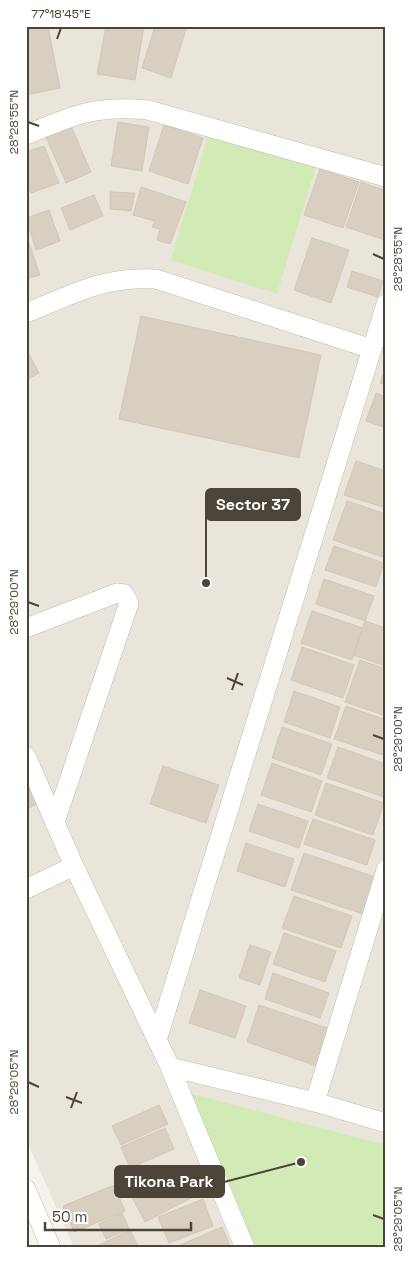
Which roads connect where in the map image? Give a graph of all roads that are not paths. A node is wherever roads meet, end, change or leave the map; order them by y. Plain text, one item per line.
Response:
1 (26, 135) edge
2 (386, 177) edge
3 (386, 304) edge
4 (26, 313) edge
5 (372, 349) junction
6 (26, 628) edge
7 (26, 756) edge
8 (55, 822) junction
9 (74, 866) junction
10 (386, 870) edge
11 (26, 889) edge
12 (157, 1040) junction
13 (170, 1067) junction
14 (315, 1102) junction
15 (386, 1123) edge
16 (26, 1189) edge
17 (51, 1248) edge
18 (245, 1248) edge

1 - 2 street
3 - 5 street
4 - 5 street
5 - 12 street
6 - 8 street
7 - 8 street
8 - 9 street
9 - 11 street
9 - 12 street
10 - 14 street
12 - 13 street
13 - 14 street
13 - 18 street
14 - 15 street
16 - 17 street

